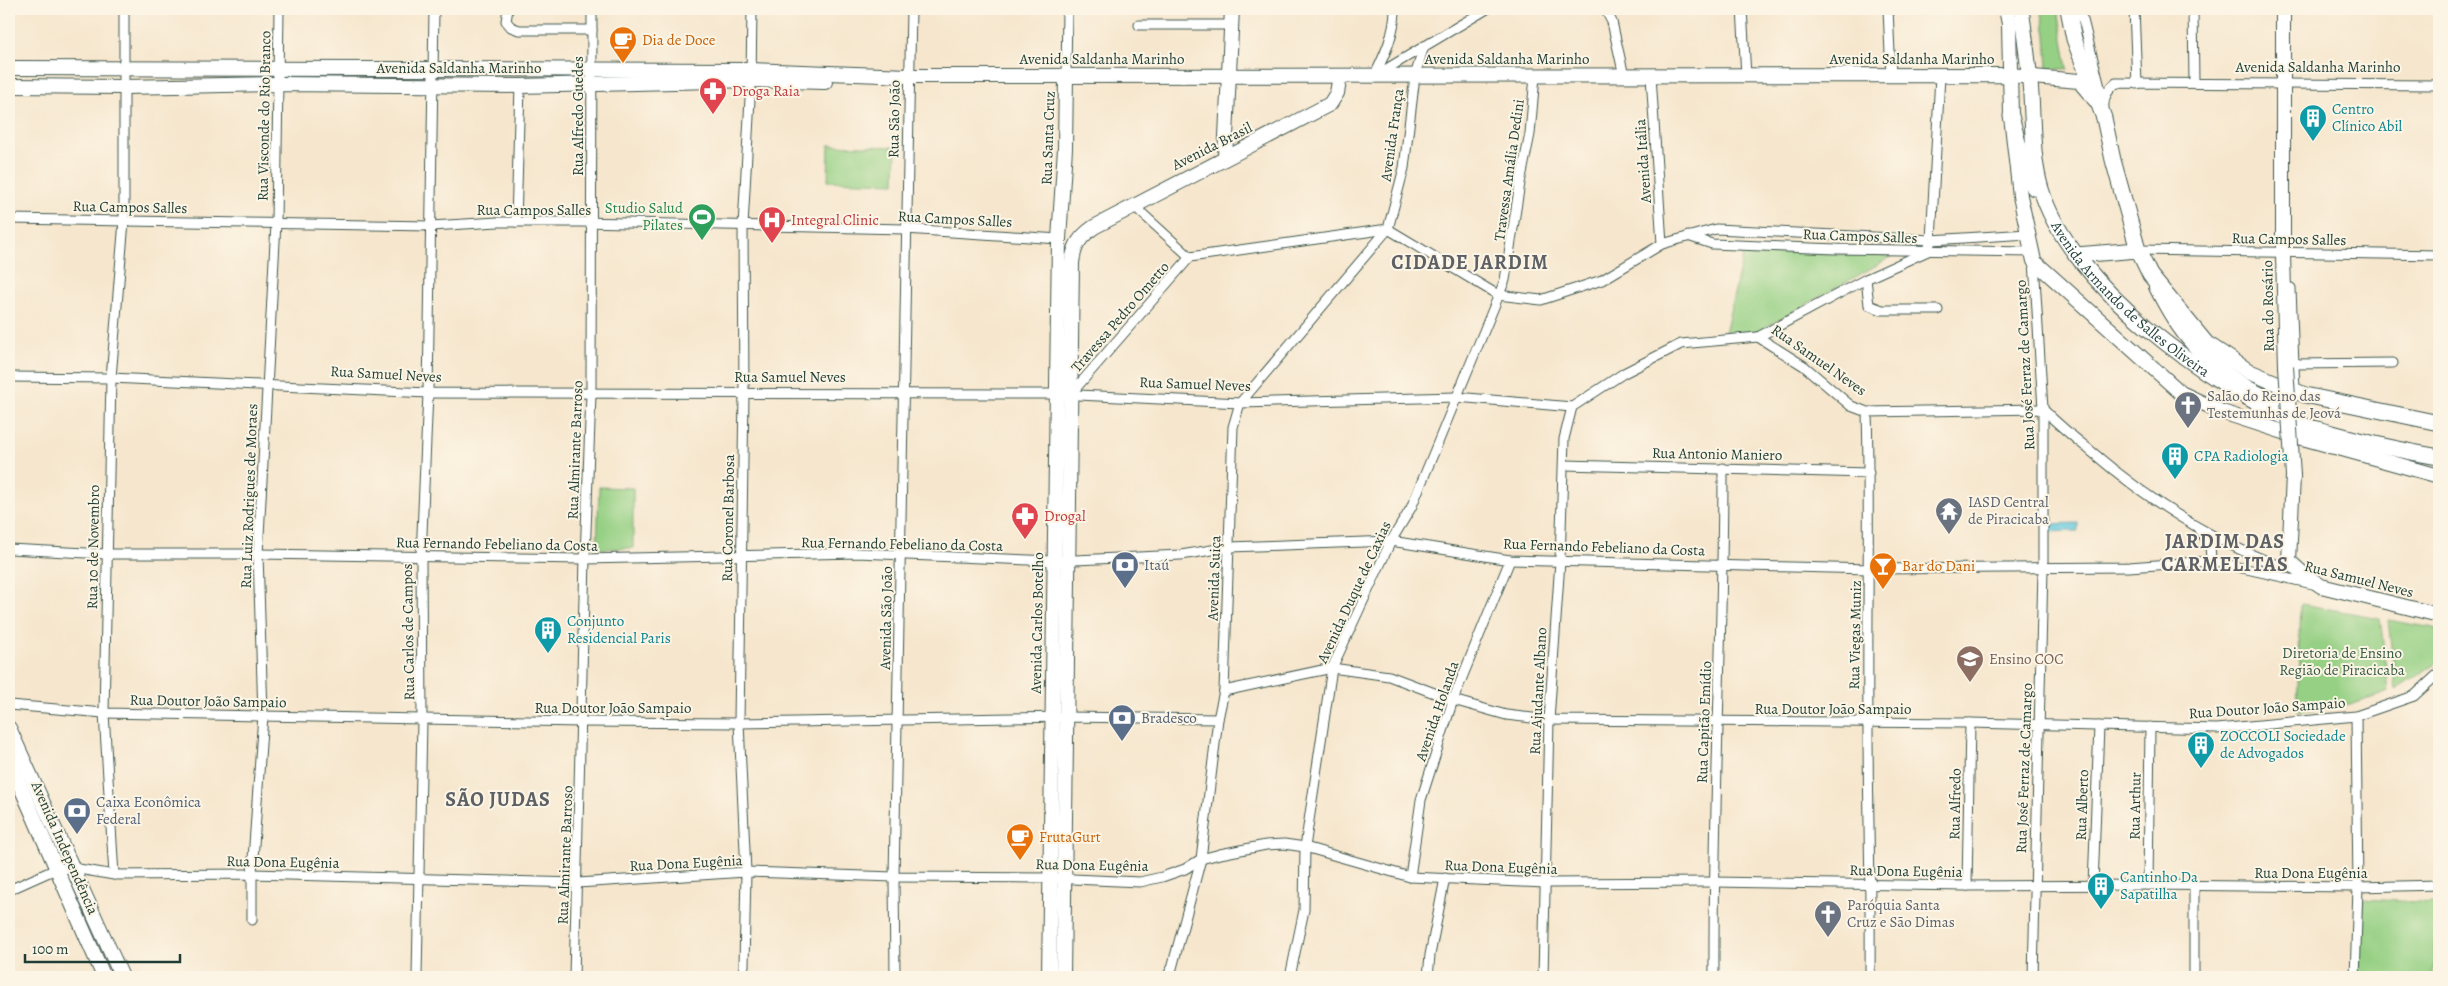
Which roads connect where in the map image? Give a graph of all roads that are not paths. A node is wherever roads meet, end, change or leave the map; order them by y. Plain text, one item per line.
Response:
1 (124, 9) edge
2 (279, 9) edge
3 (434, 9) edge
4 (508, 9) edge
5 (592, 9) edge
6 (752, 9) edge
7 (911, 9) edge
8 (1067, 9) edge
9 (1232, 9) edge
10 (1395, 9) edge
11 (1487, 9) edge
12 (1605, 9) edge
13 (1742, 9) edge
14 (1888, 9) edge
15 (2006, 9) edge
16 (2021, 9) edge
17 (2068, 9) edge
18 (2076, 9) edge
19 (2134, 9) edge
20 (2193, 9) edge
21 (2283, 9) edge
22 (1139, 25) dead end
23 (1232, 25) junction
24 (592, 30) junction
25 (1424, 46) junction
26 (279, 67) junction
27 (9, 68) edge
28 (125, 70) junction
29 (434, 70) junction
30 (751, 75) junction
31 (2010, 75) junction
32 (592, 76) junction
33 (908, 76) junction
34 (1066, 76) junction
35 (1229, 76) junction
36 (1340, 76) junction
37 (1375, 76) junction
38 (1414, 76) junction
39 (1535, 76) junction
40 (1624, 76) junction
41 (1650, 76) junction
42 (1746, 76) junction
43 (1891, 76) junction
44 (1940, 76) junction
45 (2030, 76) junction
46 (2194, 83) junction
47 (2284, 83) junction
48 (280, 84) junction
49 (433, 84) junction
50 (2137, 84) junction
51 (2439, 85) edge
52 (9, 86) edge
53 (520, 86) junction
54 (124, 87) junction
55 (2100, 100) junction
56 (2011, 116) junction
57 (1225, 158) junction
58 (1133, 205) junction
59 (9, 219) edge
60 (124, 221) junction
61 (516, 222) junction
62 (276, 223) junction
63 (590, 224) junction
64 (1061, 224) junction
65 (2055, 224) junction
66 (431, 226) junction
67 (743, 226) junction
68 (906, 229) junction
69 (1388, 229) junction
70 (1084, 234) junction
71 (2028, 234) junction
72 (1687, 236) junction
73 (1837, 236) junction
74 (1060, 239) junction
75 (1931, 240) junction
76 (1662, 244) junction
77 (1837, 249) junction
78 (2138, 250) junction
79 (1928, 251) junction
80 (2283, 254) junction
81 (2076, 255) junction
82 (2439, 255) edge
83 (1190, 257) junction
84 (2034, 257) junction
85 (1072, 263) junction
86 (2150, 275) junction
87 (1866, 278) junction
88 (2291, 288) dead end
89 (1498, 296) junction
90 (1938, 310) dead end
91 (1758, 338) junction
92 (2393, 363) dead end
93 (2290, 364) junction
94 (9, 377) edge
95 (111, 378) junction
96 (267, 384) junction
97 (2295, 391) junction
98 (428, 393) junction
99 (744, 393) junction
100 (902, 393) junction
101 (591, 394) junction
102 (1064, 394) junction
103 (1456, 397) junction
104 (1240, 403) junction
105 (1572, 407) junction
106 (2043, 409) junction
107 (1867, 412) junction
108 (2290, 415) junction
109 (2439, 423) edge
110 (2369, 444) junction
111 (2331, 446) junction
112 (2439, 457) edge
113 (1564, 465) junction
114 (1723, 468) junction
115 (1869, 473) junction
116 (2439, 476) edge
117 (2196, 526) junction
118 (1391, 541) junction
119 (1230, 547) junction
120 (9, 549) edge
121 (106, 554) junction
122 (258, 554) junction
123 (901, 555) junction
124 (741, 556) junction
125 (421, 557) junction
126 (585, 559) junction
127 (1510, 560) junction
128 (2211, 560) junction
129 (1061, 561) junction
130 (1560, 561) junction
131 (2289, 561) junction
132 (1723, 564) junction
133 (1870, 569) junction
134 (2043, 569) junction
135 (2321, 586) junction
136 (2439, 615) edge
137 (1332, 668) junction
138 (2439, 673) edge
139 (1224, 691) junction
140 (1453, 700) junction
141 (9, 705) edge
142 (104, 713) junction
143 (263, 715) junction
144 (2356, 716) junction
145 (1059, 717) junction
146 (898, 719) junction
147 (1218, 719) junction
148 (422, 720) junction
149 (1549, 720) junction
150 (582, 722) junction
151 (1868, 722) junction
152 (739, 723) junction
153 (1717, 723) junction
154 (1970, 723) junction
155 (2040, 724) junction
156 (2099, 726) junction
157 (2150, 727) junction
158 (9, 728) edge
159 (9, 760) edge
160 (1305, 847) junction
161 (1202, 859) junction
162 (73, 868) junction
163 (56, 869) junction
164 (746, 872) junction
165 (252, 874) junction
166 (114, 875) junction
167 (894, 877) junction
168 (1410, 877) junction
169 (1056, 878) junction
170 (1445, 878) junction
171 (419, 880) junction
172 (1714, 882) junction
173 (578, 883) junction
174 (1545, 883) junction
175 (2439, 884) edge
176 (1871, 885) junction
177 (2034, 885) junction
178 (2148, 885) junction
179 (1967, 886) junction
180 (2093, 886) junction
181 (2194, 886) junction
182 (2358, 887) junction
183 (9, 890) edge
184 (252, 920) dead end
185 (744, 966) dead end
186 (104, 977) edge
187 (122, 977) edge
188 (417, 977) edge
189 (574, 977) edge
190 (895, 977) edge
191 (1049, 977) edge
192 (1062, 977) edge
193 (1167, 977) edge
194 (1290, 977) edge
195 (1428, 977) edge
196 (1543, 977) edge
197 (1714, 977) edge
198 (1870, 977) edge
199 (2033, 977) edge
200 (2194, 977) edge
201 (2355, 977) edge

1 - 28 street, Rua 10 de Novembro
2 - 26 street, Rua Visconde do Rio Branco
3 - 29 street, Rua Carlos de Campos
4 - 24 street
5 - 24 street, Rua Alfredo Guedes
6 - 30 street, Rua Coronel Barbosa
7 - 33 street, Rua São João
8 - 34 street, Rua Santa Cruz
9 - 23 main road
10 - 37 street, Avenida França
11 - 25 street
12 - 40 street
13 - 42 street
14 - 43 street
15 - 31 main road
16 - 45 main road, Avenida Armando de Salles Oliveira
17 - 55 main road, Avenida Armando de Salles Oliveira
18 - 55 street
19 - 50 street
20 - 46 street
21 - 47 main road, Rua do Rosário
22 - 23 street
23 - 35 main road
24 - 32 street, Rua Alfredo Guedes
25 - 37 street
25 - 38 street, Avenida França
26 - 28 main road, Avenida Saldanha Marinho
26 - 29 main road, Avenida Saldanha Marinho
26 - 48 street, Rua Visconde do Rio Branco
27 - 28 main road, Avenida Saldanha Marinho
28 - 54 street, Rua 10 de Novembro
29 - 32 main road, Avenida Saldanha Marinho
29 - 49 street, Rua Carlos de Campos
30 - 32 main road, Avenida Saldanha Marinho
30 - 33 main road, Avenida Saldanha Marinho
30 - 67 street, Rua Coronel Barbosa
31 - 44 main road, Avenida Saldanha Marinho
31 - 45 main road, Avenida Saldanha Marinho
31 - 56 main road
32 - 53 main road, Avenida Saldanha Marinho
32 - 63 street, Rua Alfredo Guedes
33 - 34 main road, Avenida Saldanha Marinho
33 - 68 street, Rua São João
34 - 35 main road, Avenida Saldanha Marinho
34 - 64 main road, Rua Santa Cruz
35 - 36 main road, Avenida Saldanha Marinho
35 - 57 main road
36 - 37 main road, Avenida Saldanha Marinho
36 - 57 main road, Avenida Brasil
37 - 38 main road, Avenida Saldanha Marinho
38 - 39 main road, Avenida Saldanha Marinho
38 - 69 street, Avenida França
39 - 40 main road, Avenida Saldanha Marinho
39 - 89 street, Travessa Amália Dedini
40 - 41 main road, Avenida Saldanha Marinho
41 - 42 main road, Avenida Saldanha Marinho
41 - 76 street, Avenida Itália
42 - 43 main road, Avenida Saldanha Marinho
43 - 44 main road, Avenida Saldanha Marinho
44 - 75 street
45 - 55 main road, Avenida Saldanha Marinho
45 - 65 main road, Avenida Armando de Salles Oliveira
46 - 47 street, Avenida Saldanha Marinho
46 - 50 street, Avenida Saldanha Marinho
47 - 51 street, Avenida Saldanha Marinho
47 - 80 main road, Rua do Rosário
48 - 49 main road, Avenida Saldanha Marinho
48 - 54 main road, Avenida Saldanha Marinho
48 - 62 street, Rua Visconde do Rio Branco
49 - 53 main road, Avenida Saldanha Marinho
49 - 66 street, Rua Carlos de Campos
50 - 55 street, Avenida Saldanha Marinho
52 - 54 main road, Avenida Saldanha Marinho
53 - 61 street
54 - 60 street, Rua 10 de Novembro
55 - 78 main road, Avenida Armando de Salles Oliveira
56 - 65 main road
56 - 71 main road
57 - 58 main road, Avenida Brasil
58 - 70 main road, Avenida Brasil
58 - 83 street
59 - 60 street, Rua Campos Salles
60 - 62 street, Rua Campos Salles
60 - 95 street, Rua 10 de Novembro
61 - 63 street, Rua Campos Salles
61 - 66 street, Rua Campos Salles
62 - 66 street, Rua Campos Salles
62 - 96 street, Rua Luiz Rodrigues de Moraes
63 - 67 street, Rua Campos Salles
63 - 101 street, Rua Almirante Barroso
64 - 70 main road
64 - 74 main road, Rua Santa Cruz
65 - 81 main road, Avenida Armando de Salles Oliveira
66 - 98 street, Rua Carlos de Campos
67 - 68 street, Rua Campos Salles
67 - 99 street, Rua Coronel Barbosa
68 - 74 street, Rua Campos Salles
68 - 100 street, Avenida São João
69 - 83 street
69 - 89 street, Rua Campos Salles
69 - 104 street, Avenida Suiça
70 - 85 main road
71 - 75 street, Rua Campos Salles
71 - 84 main road
72 - 73 street, Rua Campos Salles
72 - 76 street, Rua Campos Salles
72 - 77 street, Rua Campos Salles
73 - 75 street, Rua Campos Salles
73 - 77 street
74 - 85 main road
74 - 102 main road, Avenida Carlos Botelho
75 - 79 street
76 - 89 street, Rua Campos Salles
77 - 79 street, Rua Campos Salles
78 - 80 street, Rua Campos Salles
78 - 81 main road
78 - 86 main road, Avenida Armando de Salles Oliveira
79 - 84 street, Rua Campos Salles
79 - 87 street
80 - 82 street, Rua Campos Salles
80 - 93 main road, Rua do Rosário
81 - 110 main road, Avenida Armando de Salles Oliveira
83 - 102 street, Travessa Pedro Ometto
84 - 106 street, Rua José Ferraz de Camargo
84 - 111 main road
85 - 102 main road, Avenida Carlos Botelho
86 - 97 main road, Avenida Armando de Salles Oliveira
86 - 108 main road
87 - 90 street
87 - 91 street
88 - 93 street
89 - 103 street, Avenida Duque de Caxias
91 - 105 street, Rua Samuel Neves
91 - 107 street, Rua Samuel Neves
92 - 93 street
93 - 97 street
93 - 108 main road, Rua do Rosário, bridge
94 - 95 street, Rua Samuel Neves
95 - 96 street, Rua Samuel Neves
95 - 121 street, Rua 10 de Novembro
96 - 98 street, Rua Samuel Neves
96 - 122 street, Rua Luiz Rodrigues de Moraes
97 - 109 main road, Avenida Armando de Salles Oliveira
98 - 101 street, Rua Samuel Neves
98 - 125 street, Rua Carlos de Campos
99 - 100 street, Rua Samuel Neves
99 - 101 street, Rua Samuel Neves
99 - 124 street, Rua Coronel Barbosa
100 - 102 street, Rua Samuel Neves
100 - 123 street, Avenida São João
101 - 126 street, Rua Almirante Barroso
102 - 104 street, Rua Samuel Neves
102 - 129 main road, Avenida Carlos Botelho
103 - 104 street, Rua Samuel Neves
103 - 105 street, Rua Samuel Neves
103 - 118 street, Avenida Duque de Caxias
104 - 119 street, Avenida Suiça
105 - 113 street, Rua Ajudante Albano
106 - 107 street, Rua Samuel Neves
106 - 117 street, Rua Samuel Neves
106 - 134 street, Rua José Ferraz de Camargo
107 - 115 street, Rua Viegas Muniz
108 - 131 main road, Rua do Rosário, bridge
110 - 111 main road
110 - 112 main road, Avenida Armando de Salles Oliveira
111 - 116 main road
113 - 114 street, Rua Antonio Maniero
113 - 130 street, Rua Ajudante Albano
114 - 115 street, Rua Antonio Maniero
114 - 132 street, Rua Capitão Emídio
115 - 133 street, Rua Viegas Muniz
117 - 128 street
117 - 131 street, Rua Samuel Neves
118 - 119 street, Rua Fernando Febeliano da Costa
118 - 127 street, Rua Fernando Febeliano da Costa
118 - 137 street, Avenida Duque de Caxias
119 - 129 street, Rua Fernando Febeliano da Costa
119 - 139 street, Avenida Suiça
120 - 121 street, Rua Fernando Febeliano da Costa
121 - 122 street, Rua Fernando Febeliano da Costa
121 - 142 street, Rua 10 de Novembro
122 - 125 street, Rua Fernando Febeliano da Costa
122 - 143 street, Rua Luiz Rodrigues de Moraes
123 - 124 street, Rua Fernando Febeliano da Costa
123 - 129 street, Rua Fernando Febeliano da Costa
123 - 146 street, Avenida São João
124 - 126 street, Rua Fernando Febeliano da Costa
124 - 152 street, Rua Coronel Barbosa
125 - 126 street, Rua Fernando Febeliano da Costa
125 - 148 street, Rua Carlos de Campos
126 - 150 street, Rua Almirante Barroso
127 - 130 street, Rua Fernando Febeliano da Costa
127 - 140 street, Avenida Holanda
128 - 134 street, Rua Fernando Febeliano da Costa
128 - 135 street, Rua Samuel Neves
129 - 145 main road, Avenida Carlos Botelho
130 - 132 street, Rua Fernando Febeliano da Costa
130 - 149 street, Rua Ajudante Albano
131 - 135 main road
132 - 133 street, Rua Fernando Febeliano da Costa
132 - 153 street, Rua Capitão Emídio
133 - 134 street, Rua Fernando Febeliano da Costa
133 - 151 street, Rua Viegas Muniz
134 - 155 street, Rua José Ferraz de Camargo
135 - 136 main road, Rua Samuel Neves
137 - 139 street, Rua Doutor João Sampaio
137 - 140 street, Rua Doutor João Sampaio
137 - 160 street, Avenida Duque de Caxias
138 - 144 street, Rua Doutor João Sampaio
139 - 147 street, Avenida Suiça
140 - 149 street, Rua Doutor João Sampaio
140 - 168 street, Avenida Holanda
141 - 142 street, Rua Doutor João Sampaio
142 - 143 street, Rua Doutor João Sampaio
142 - 166 street, Rua 10 de Novembro
143 - 148 street, Rua Doutor João Sampaio
143 - 165 street, Rua Luiz Rodrigues de Moraes
144 - 157 street, Rua Doutor João Sampaio
144 - 182 street
145 - 146 street, Rua Doutor João Sampaio
145 - 147 street, Rua Doutor João Sampaio
145 - 169 main road, Avenida Carlos Botelho
146 - 152 street, Rua Doutor João Sampaio
146 - 167 street, Avenida São João
147 - 161 street, Avenida Suiça
148 - 150 street, Rua Doutor João Sampaio
148 - 171 street, Rua Carlos de Campos
149 - 153 street, Rua Doutor João Sampaio
149 - 174 street, Rua Ajudante Albano
150 - 152 street, Rua Doutor João Sampaio
150 - 173 street, Rua Almirante Barroso
151 - 153 street, Rua Doutor João Sampaio
151 - 154 street, Rua Doutor João Sampaio
151 - 176 street, Rua Viegas Muniz
152 - 164 street, Rua Coronel Barbosa
153 - 172 street, Rua Capitão Emídio
154 - 155 street, Rua Doutor João Sampaio
154 - 179 street, Rua Alfredo
155 - 156 street, Rua Doutor João Sampaio
155 - 177 street, Rua José Ferraz de Camargo
156 - 157 street, Rua Doutor João Sampaio
156 - 180 street, Rua Alberto
157 - 178 street, Rua Arthur
158 - 162 main road, Avenida Independência
159 - 163 main road, Avenida Independência
160 - 161 street, Rua Dona Eugênia
160 - 168 street, Rua Dona Eugênia
160 - 194 street, Avenida Duque de Caxias
161 - 169 street, Rua Dona Eugênia
161 - 193 street, Avenida Suiça
162 - 163 street, Rua Dona Eugênia
162 - 166 street, Rua Dona Eugênia
162 - 187 main road, Avenida Independência
163 - 183 street, Rua Dona Eugênia
163 - 186 main road, Avenida Independência
164 - 167 street, Rua Dona Eugênia
164 - 173 street, Rua Dona Eugênia
164 - 185 street, Rua Coronel Barbosa
165 - 166 street, Rua Dona Eugênia
165 - 171 street, Rua Dona Eugênia
165 - 184 street, Rua Luiz Rodrigues de Moraes
167 - 169 street, Rua Dona Eugênia
167 - 190 street, Avenida São João
168 - 170 street, Rua Dona Eugênia
169 - 191 main road, Avenida Carlos Botelho
169 - 192 main road, Avenida Carlos Botelho
170 - 174 street, Rua Dona Eugênia
170 - 195 street
171 - 173 street, Rua Dona Eugênia
171 - 188 street, Rua Carlos de Campos
172 - 174 street, Rua Dona Eugênia
172 - 176 street, Rua Dona Eugênia
172 - 197 street, Rua Capitão Emídio
173 - 189 street, Rua Almirante Barroso
174 - 196 street, Rua Ajudante Albano
175 - 182 street, Rua Dona Eugênia
176 - 179 street, Rua Dona Eugênia
176 - 198 street, Rua Viegas Muniz
177 - 179 street, Rua Dona Eugênia
177 - 180 street, Rua Dona Eugênia
177 - 199 street, Rua José Ferraz de Camargo
178 - 180 street, Rua Dona Eugênia
178 - 181 street, Rua Dona Eugênia
181 - 182 street, Rua Dona Eugênia
181 - 200 street
182 - 201 street

